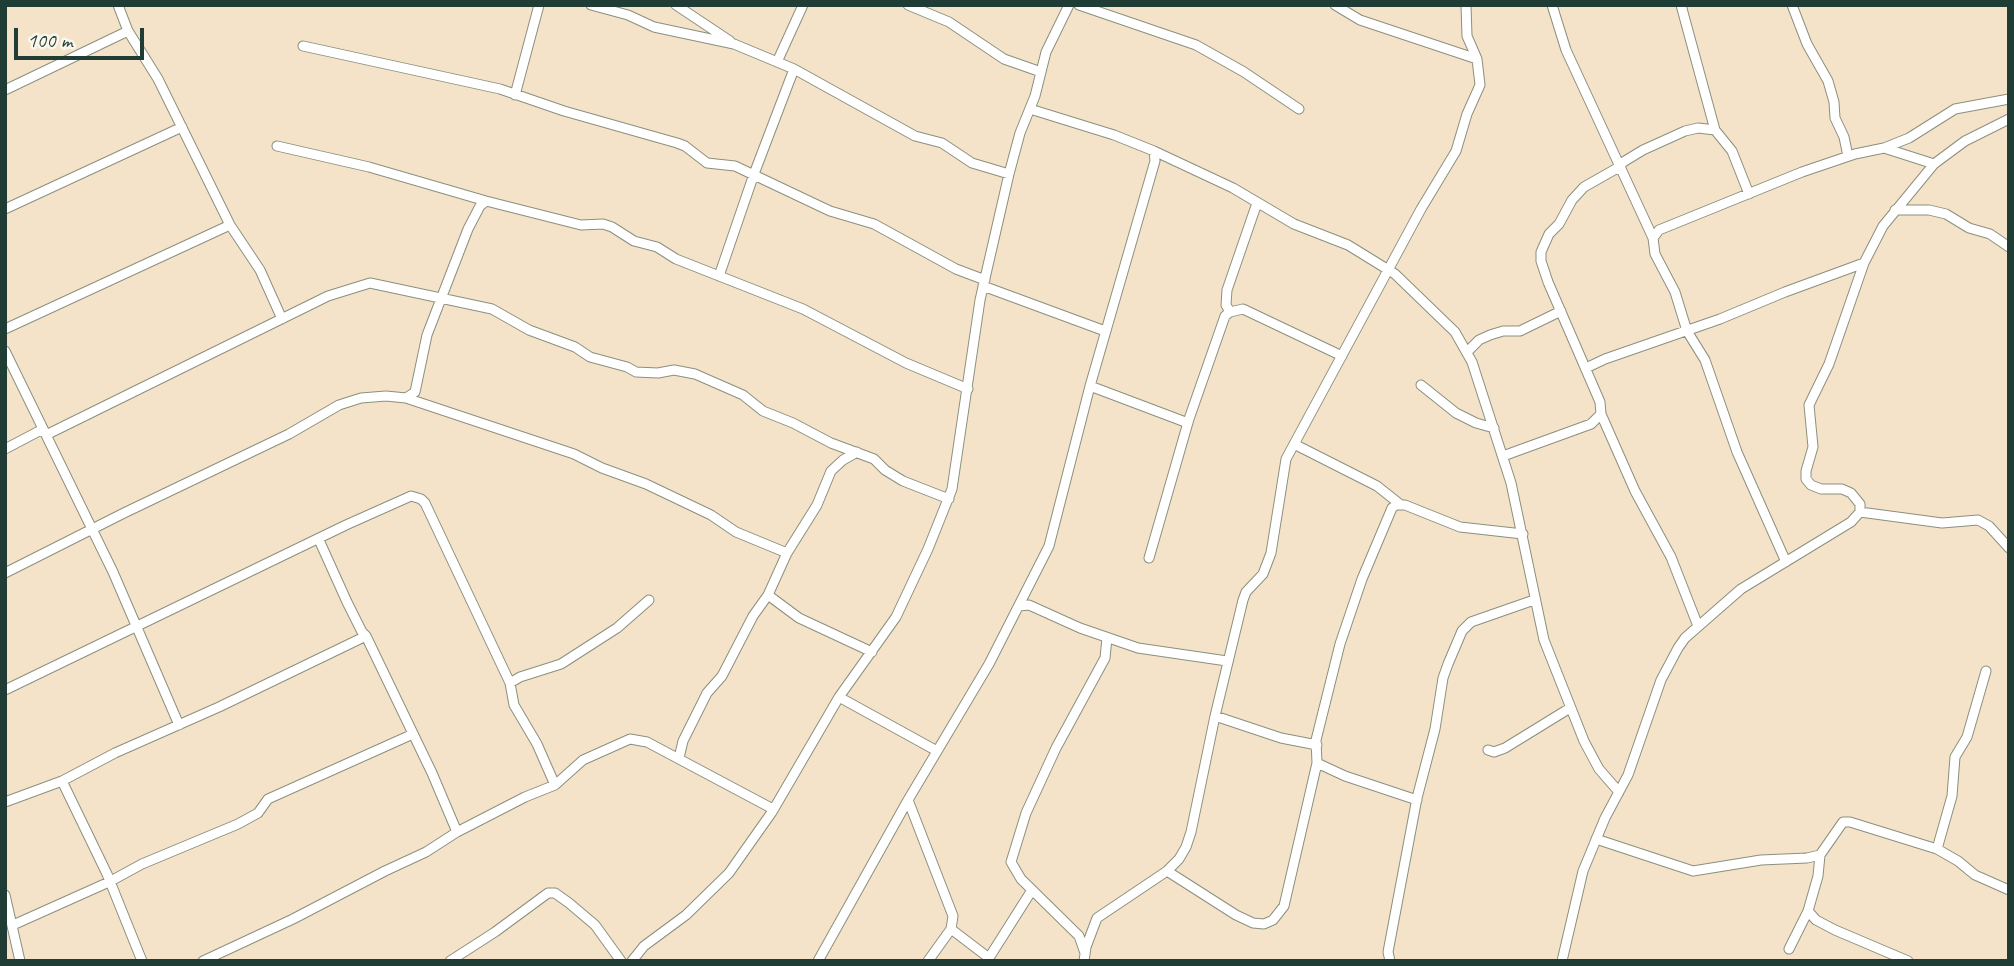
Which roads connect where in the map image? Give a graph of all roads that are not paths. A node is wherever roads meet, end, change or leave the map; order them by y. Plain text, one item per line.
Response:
1 (118, 5) edge
2 (539, 5) edge
3 (591, 5) edge
4 (676, 5) edge
5 (803, 5) edge
6 (908, 5) edge
7 (1069, 5) edge
8 (1079, 5) edge
9 (1335, 5) edge
10 (1466, 5) edge
11 (1552, 5) edge
12 (1682, 5) edge
13 (1791, 5) edge
14 (128, 31) junction
15 (734, 44) junction
16 (303, 46) dead end
17 (1477, 59) junction
18 (777, 62) junction
19 (794, 69) junction
20 (1041, 72) junction
21 (5, 90) edge
22 (515, 94) junction
23 (2009, 99) edge
24 (1030, 109) junction
25 (1299, 109) dead end
26 (2009, 119) edge
27 (182, 127) junction
28 (1715, 130) junction
29 (277, 146) dead end
30 (1884, 148) junction
31 (1154, 151) junction
32 (1164, 156) junction
33 (1848, 156) junction
34 (1155, 162) junction
35 (1934, 164) junction
36 (1620, 165) junction
37 (754, 174) junction
38 (1009, 174) junction
39 (1749, 194) junction
40 (486, 201) junction
41 (1257, 203) junction
42 (5, 209) edge
43 (1895, 210) junction
44 (230, 225) junction
45 (1653, 238) junction
46 (2009, 247) edge
47 (1864, 263) junction
48 (1389, 269) junction
49 (719, 276) junction
50 (984, 283) junction
51 (443, 298) junction
52 (1561, 311) junction
53 (1230, 312) junction
54 (282, 319) junction
55 (5, 329) edge
56 (1105, 331) junction
57 (1687, 331) junction
58 (5, 351) edge
59 (1467, 352) junction
60 (1342, 356) junction
61 (1586, 368) junction
62 (1421, 385) dead end
63 (1090, 386) junction
64 (968, 389) junction
65 (406, 398) junction
66 (1601, 414) junction
67 (1188, 423) junction
68 (1494, 428) junction
69 (45, 432) junction
70 (1294, 444) junction
71 (5, 449) edge
72 (857, 452) junction
73 (1503, 456) junction
74 (949, 499) junction
75 (1401, 505) junction
76 (1860, 512) junction
77 (93, 529) junction
78 (1523, 534) junction
79 (319, 540) junction
80 (2009, 548) edge
81 (787, 552) junction
82 (1149, 558) dead end
83 (1786, 562) junction
84 (5, 573) edge
85 (768, 595) junction
86 (649, 600) dead end
87 (1534, 600) junction
88 (1024, 606) junction
89 (137, 626) junction
90 (1698, 626) junction
91 (366, 636) junction
92 (1107, 638) junction
93 (872, 652) junction
94 (1227, 661) junction
95 (1986, 671) dead end
96 (510, 683) junction
97 (5, 690) edge
98 (839, 697) junction
99 (1570, 708) junction
100 (1215, 716) junction
101 (179, 725) junction
102 (413, 734) junction
103 (1317, 746) junction
104 (1488, 750) dead end
105 (937, 751) junction
106 (679, 758) junction
107 (1317, 763) junction
108 (62, 781) junction
109 (555, 785) junction
110 (1619, 792) junction
111 (908, 800) junction
112 (1416, 800) junction
113 (5, 802) edge
114 (773, 809) junction
115 (457, 832) junction
116 (1596, 839) junction
117 (1937, 849) junction
118 (1820, 855) junction
119 (1167, 871) junction
120 (109, 882) junction
121 (1032, 890) junction
122 (2009, 890) edge
123 (5, 895) edge
124 (1808, 911) junction
125 (13, 925) junction
126 (951, 929) junction
127 (1084, 937) junction
128 (1789, 950) dead end
129 (1084, 957) edge
130 (988, 959) edge
131 (1897, 959) edge
132 (20, 961) edge
133 (142, 961) edge
134 (203, 961) edge
135 (450, 961) edge
136 (620, 961) edge
137 (632, 961) edge
138 (818, 961) edge
139 (928, 961) edge
140 (1390, 961) edge
141 (1562, 961) edge
142 (1908, 961) edge

1 - 14 street
2 - 22 street
3 - 15 street
4 - 15 street
5 - 18 street
6 - 20 street
7 - 20 street
8 - 25 street
9 - 17 street
10 - 17 street
11 - 36 street
12 - 28 street
13 - 33 street
14 - 21 street
14 - 27 street
15 - 18 street
16 - 22 street
17 - 48 street
18 - 19 street
19 - 37 street
19 - 38 street
20 - 24 street
22 - 37 street
23 - 30 street
24 - 31 street
24 - 38 street
26 - 35 street
27 - 42 street
27 - 44 street
28 - 36 street
28 - 39 street
29 - 40 street
30 - 33 street
30 - 35 street
31 - 32 street
31 - 34 street
32 - 34 street
32 - 41 street
33 - 39 street
34 - 56 street
35 - 43 street
36 - 45 street
36 - 52 street
37 - 49 street
37 - 50 street
38 - 50 street
39 - 45 street
40 - 49 street
40 - 51 street
41 - 48 street
41 - 53 street
43 - 46 street
43 - 47 street
44 - 54 street
44 - 55 street
45 - 57 street
47 - 57 street
47 - 76 street
48 - 59 street
48 - 60 street
49 - 64 street
50 - 56 street
50 - 64 street
51 - 54 street
51 - 65 street
51 - 72 street
52 - 59 street
52 - 61 street
53 - 60 street
53 - 67 street
54 - 69 street
56 - 63 street
57 - 61 street
57 - 83 street
58 - 69 street
59 - 68 street
60 - 70 street
61 - 66 street
62 - 68 street
63 - 67 street
63 - 88 street
64 - 74 street
65 - 77 street
65 - 81 street
66 - 73 street
66 - 90 street
67 - 82 street
68 - 73 street
69 - 71 street
69 - 77 street
70 - 75 street
70 - 94 street
72 - 74 street
72 - 81 street
73 - 78 street
74 - 93 street
75 - 78 street
75 - 103 street
76 - 80 street
76 - 83 street
77 - 84 street
77 - 89 street
78 - 87 street
79 - 89 street
79 - 91 street
79 - 96 street
81 - 85 street
83 - 90 street
85 - 93 street
85 - 106 street
86 - 96 street
87 - 99 street
87 - 112 street
88 - 92 street
88 - 105 street
89 - 97 street
89 - 101 street
90 - 110 street
91 - 101 street
91 - 102 street
92 - 94 street
92 - 121 street
93 - 98 street
94 - 100 street
95 - 117 street
96 - 109 street
98 - 105 street
98 - 114 street
99 - 104 street
99 - 110 street
100 - 103 street
100 - 119 street
101 - 108 street
102 - 115 street
102 - 120 street
103 - 107 street
105 - 111 street
106 - 109 street
106 - 114 street
107 - 112 street
107 - 119 street
108 - 113 street
108 - 120 street
109 - 115 street
110 - 116 street
111 - 126 street
111 - 138 street
112 - 140 street
114 - 137 street
115 - 134 street
116 - 118 street
116 - 141 street
117 - 118 street
117 - 122 street
118 - 124 street
119 - 127 street
120 - 125 street
120 - 133 street
121 - 127 street
121 - 130 street
123 - 125 street
124 - 128 street
124 - 131 street
125 - 132 street
126 - 130 street
126 - 139 street
127 - 129 street
131 - 142 street
135 - 136 street

